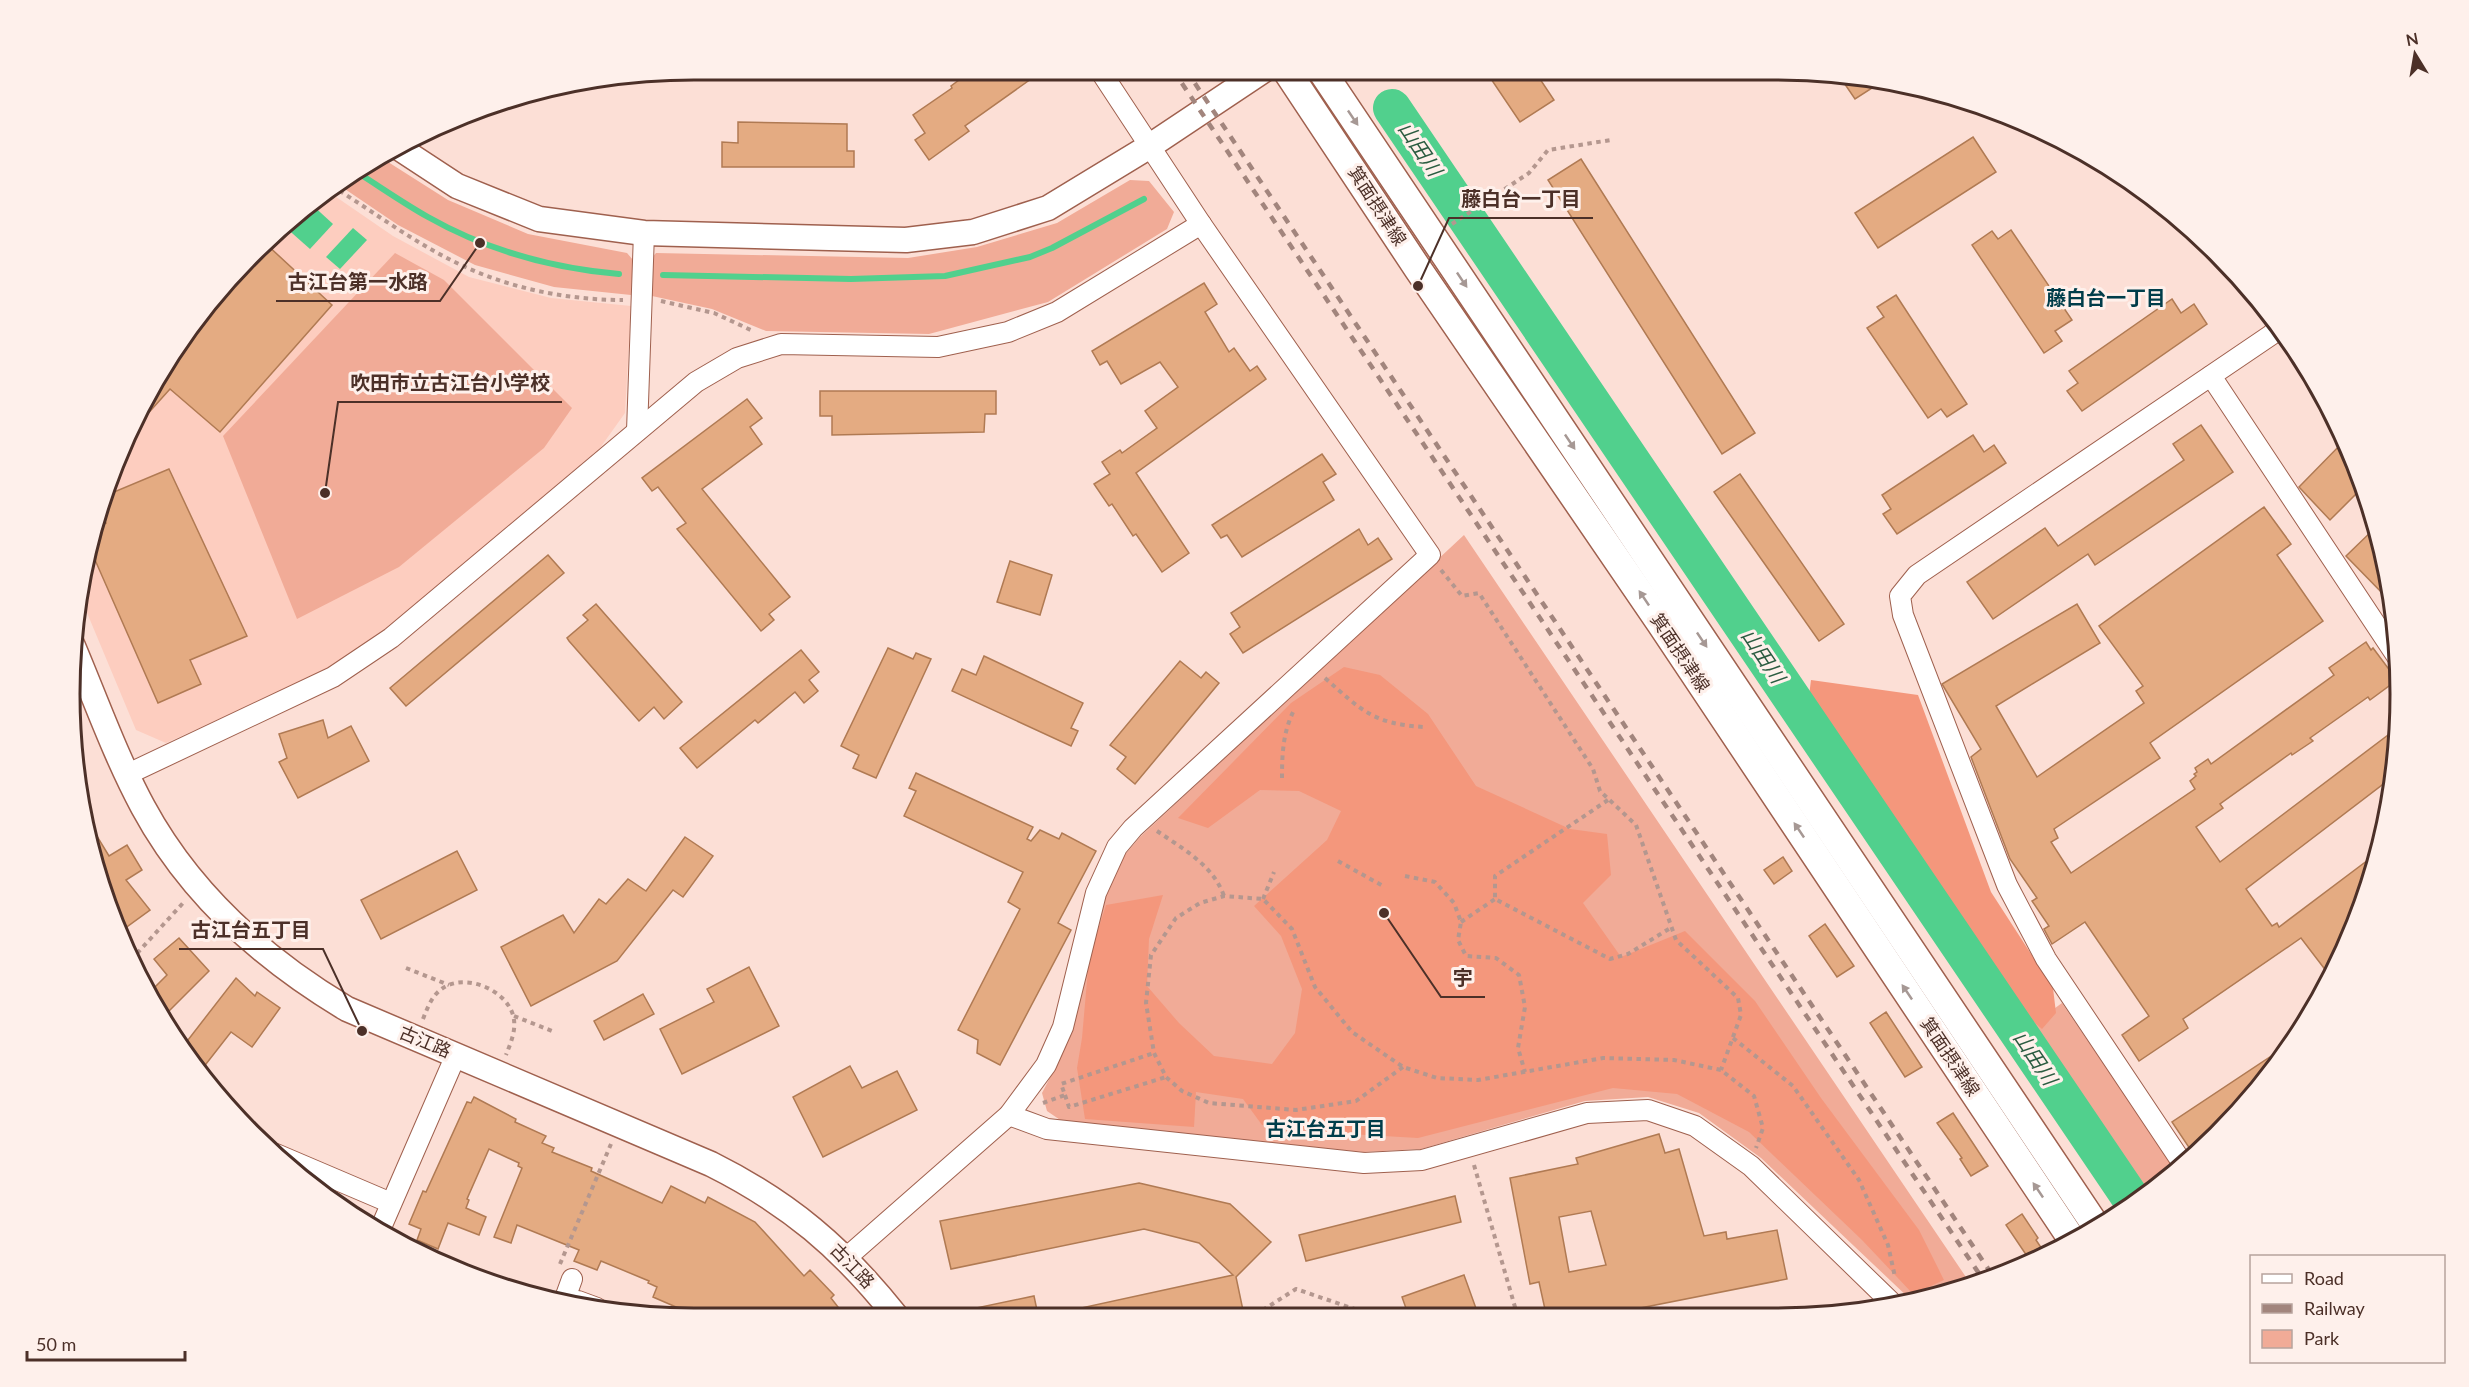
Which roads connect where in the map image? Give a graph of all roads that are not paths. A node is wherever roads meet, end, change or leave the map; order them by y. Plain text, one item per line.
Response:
1 (1107, 80) edge
2 (1249, 80) edge
3 (1293, 80) edge
4 (1328, 80) edge
5 (1150, 146) junction
6 (405, 152) edge
7 (1201, 224) junction
8 (644, 233) junction
9 (2272, 332) edge
10 (2211, 376) junction
11 (637, 430) junction
12 (2387, 641) edge
13 (81, 664) edge
14 (128, 774) junction
15 (456, 1054) junction
16 (1009, 1115) junction
17 (2178, 1157) edge
18 (300, 1164) edge
19 (392, 1203) junction
20 (2092, 1219) edge
21 (383, 1223) edge
22 (2068, 1233) edge
23 (846, 1258) junction
24 (564, 1275) road end
25 (563, 1294) edge
26 (1886, 1297) edge
27 (889, 1308) edge

1 - 5 street
2 - 5 street
22 -> 3 main road, 箕面摂津線
4 -> 20 main road, 箕面摂津線
5 - 7 street
5 - 8 street
6 - 8 street
7 - 11 street
7 - 16 street
8 - 11 street
9 - 10 street
10 - 12 street
10 - 17 street
11 - 14 street
13 - 14 street, 古江路
14 - 15 street, 古江路
15 - 19 street
15 - 23 street, 古江路
16 - 23 street
16 - 26 street
18 - 19 street
19 - 21 street
23 - 27 street, 古江路
24 - 25 street

